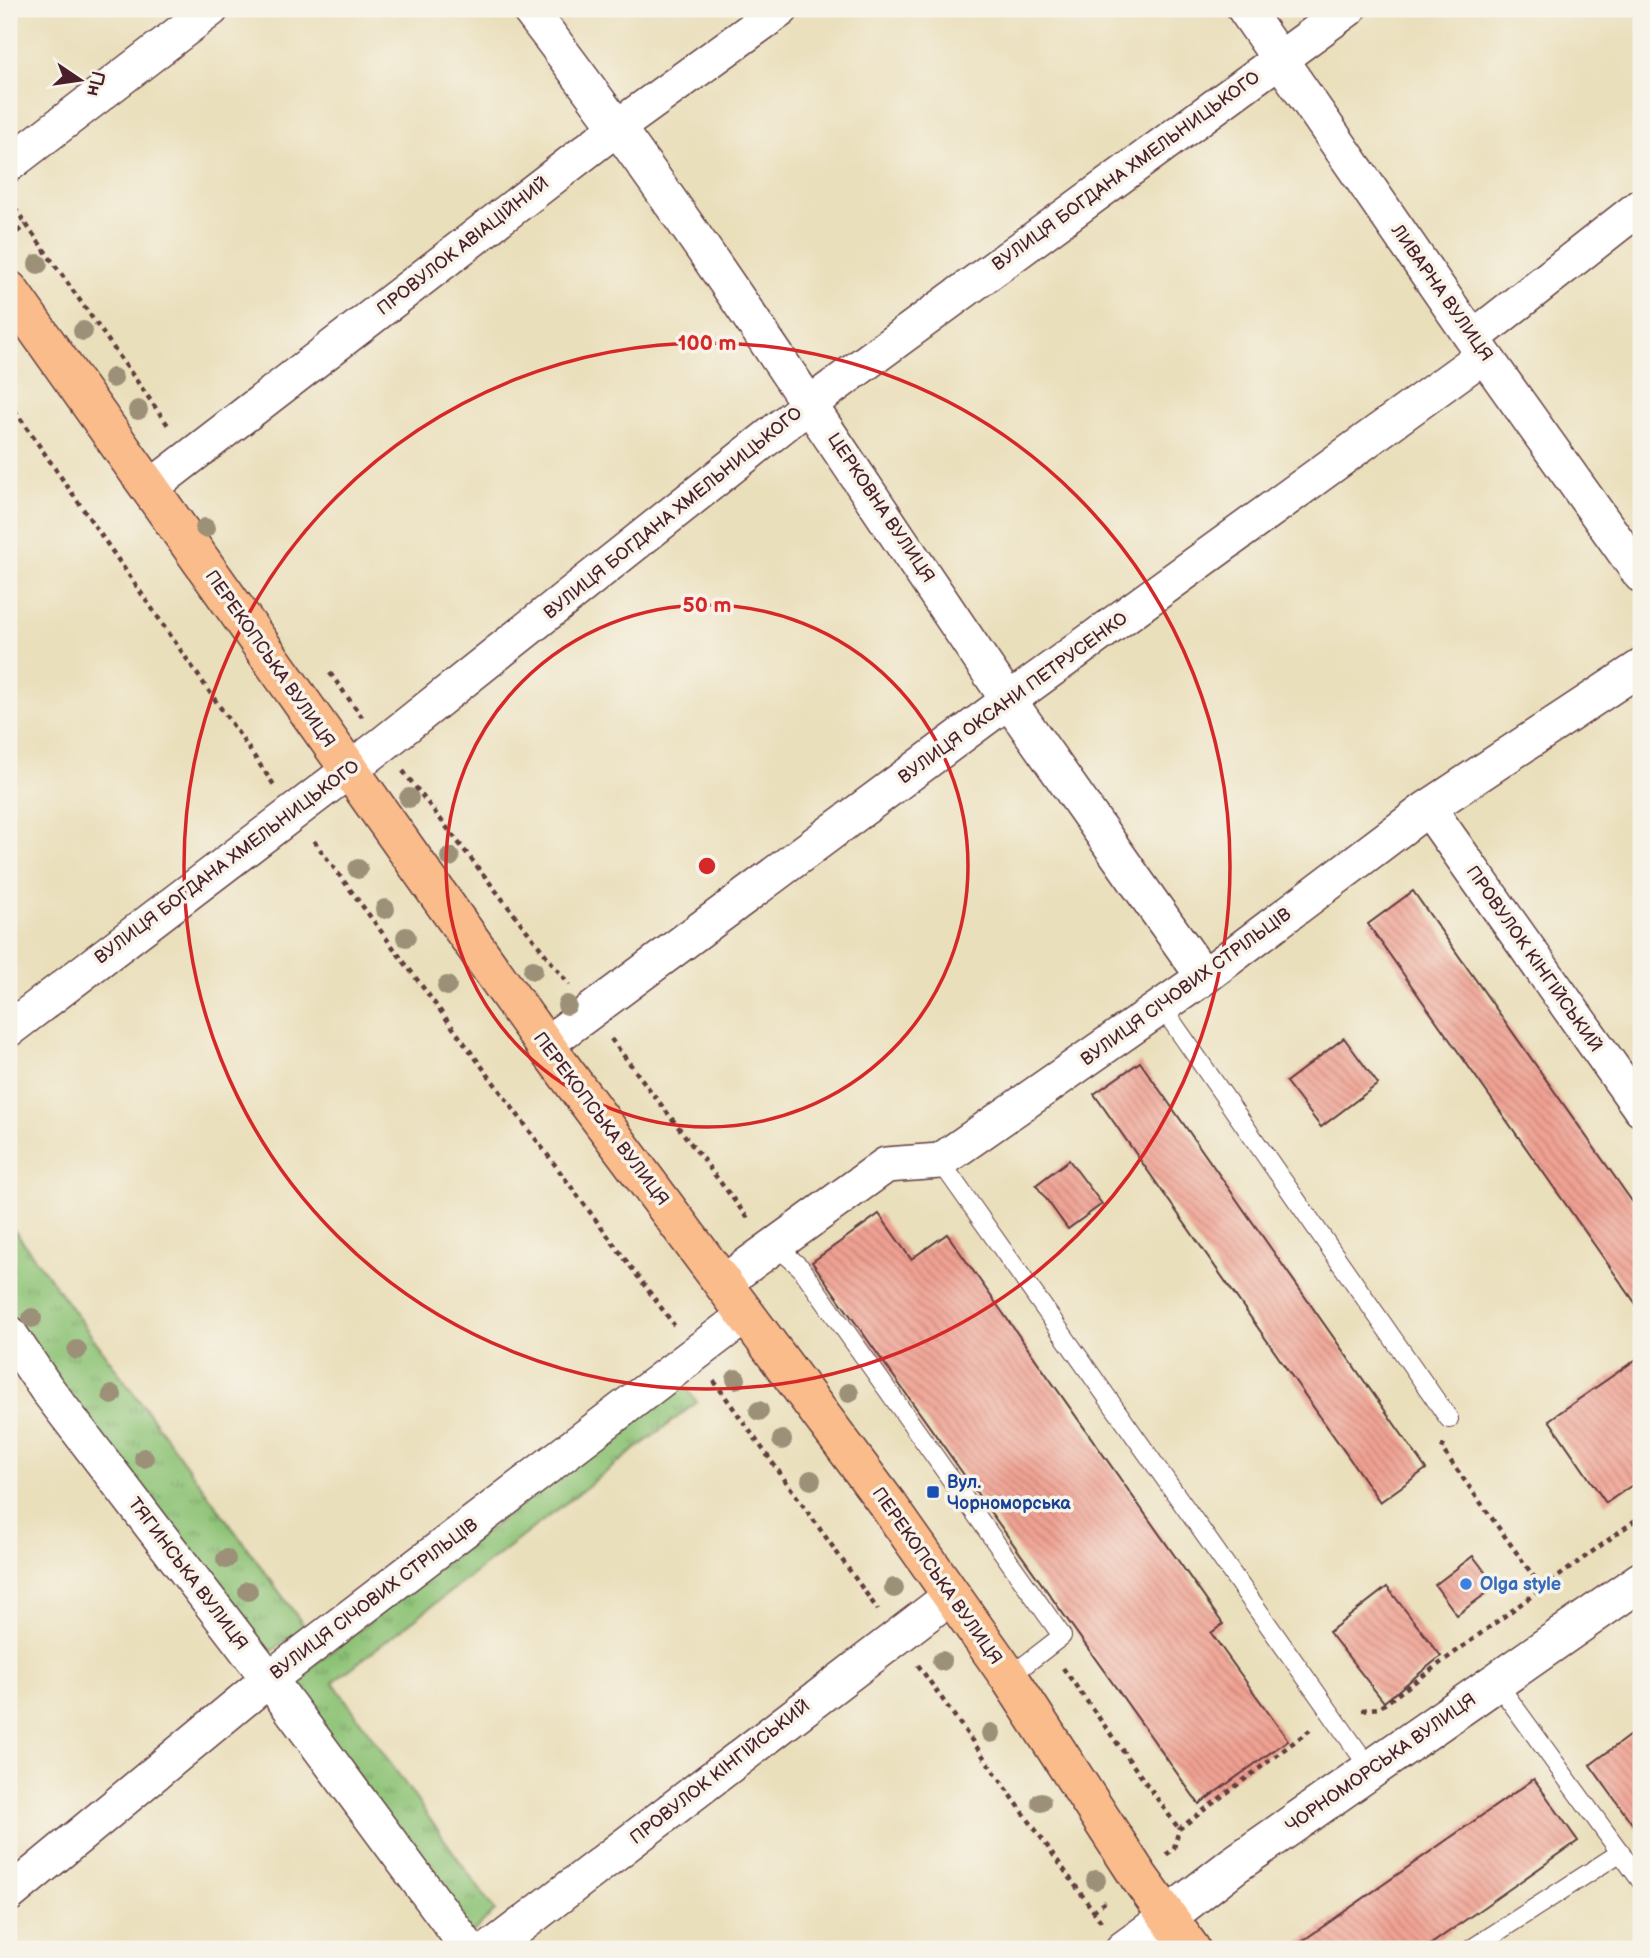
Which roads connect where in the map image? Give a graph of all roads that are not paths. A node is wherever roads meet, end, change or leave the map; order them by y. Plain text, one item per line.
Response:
1 (211, 9) edge
2 (530, 9) edge
3 (780, 9) edge
4 (1245, 9) edge
5 (1348, 9) edge
6 (1280, 57) junction
7 (619, 126) junction
8 (9, 164) edge
9 (1641, 206) edge
10 (9, 290) edge
11 (1478, 346) junction
12 (811, 403) junction
13 (164, 477) junction
14 (1641, 575) edge
15 (1641, 667) edge
16 (1009, 700) junction
17 (348, 769) junction
18 (1428, 808) junction
19 (1204, 977) junction
20 (1162, 1007) junction
21 (9, 1030) edge
22 (545, 1045) junction
23 (1641, 1109) edge
24 (940, 1161) junction
25 (775, 1245) junction
26 (723, 1283) junction
27 (747, 1314) junction
28 (9, 1333) edge
29 (1449, 1419) road end
30 (1641, 1581) edge
31 (951, 1595) junction
32 (1009, 1677) junction
33 (269, 1679) junction
34 (1497, 1683) junction
35 (1371, 1770) junction
36 (1621, 1852) junction
37 (1641, 1881) edge
38 (9, 1894) edge
39 (1167, 1917) junction
40 (469, 1949) edge
41 (490, 1949) edge
42 (1123, 1949) edge
43 (1191, 1949) edge
44 (1471, 1949) edge

1 - 8 street
2 - 7 street, ЦЕРКОВНА ВУЛИЦЯ
3 - 7 street, ПРОВУЛОК АВІАЦІЙНИЙ
4 - 6 street, ЛИВАРНА ВУЛИЦЯ
5 - 6 street, ВУЛИЦЯ БОГДАНА ХМЕЛЬНИЦЬКОГО
6 - 11 street, ЛИВАРНА ВУЛИЦЯ
6 - 12 street, ВУЛИЦЯ БОГДАНА ХМЕЛЬНИЦЬКОГО
7 - 12 street, ЦЕРКОВНА ВУЛИЦЯ
7 - 13 street, ПРОВУЛОК АВІАЦІЙНИЙ
9 - 11 street, ВУЛИЦЯ ОКСАНИ ПЕТРУСЕНКО
10 - 13 main road, ПЕРЕКОПСЬКА ВУЛИЦЯ
11 - 14 street, ЛИВАРНА ВУЛИЦЯ
11 - 16 street, ВУЛИЦЯ ОКСАНИ ПЕТРУСЕНКО
12 - 16 street, ЦЕРКОВНА ВУЛИЦЯ
12 - 17 street, ВУЛИЦЯ БОГДАНА ХМЕЛЬНИЦЬКОГО
13 - 17 main road, ПЕРЕКОПСЬКА ВУЛИЦЯ
15 - 18 street, ВУЛИЦЯ СІЧОВИХ СТРІЛЬЦІВ
16 - 19 street, ЦЕРКОВНА ВУЛИЦЯ
16 - 22 street, ВУЛИЦЯ ОКСАНИ ПЕТРУСЕНКО
17 - 21 street, ВУЛИЦЯ БОГДАНА ХМЕЛЬНИЦЬКОГО
17 - 22 main road, ПЕРЕКОПСЬКА ВУЛИЦЯ
18 - 19 street, ВУЛИЦЯ СІЧОВИХ СТРІЛЬЦІВ
18 - 23 street, ПРОВУЛОК КІНГІЙСЬКИЙ
19 - 20 street, ВУЛИЦЯ СІЧОВИХ СТРІЛЬЦІВ
20 - 24 street, ВУЛИЦЯ СІЧОВИХ СТРІЛЬЦІВ
20 - 29 lane
22 - 26 main road, ПЕРЕКОПСЬКА ВУЛИЦЯ
24 - 25 street
24 - 35 lane
25 - 26 street
25 - 32 lane
26 - 27 main road, ПЕРЕКОПСЬКА ВУЛИЦЯ
27 - 31 main road, ПЕРЕКОПСЬКА ВУЛИЦЯ
27 - 33 street, ВУЛИЦЯ СІЧОВИХ СТРІЛЬЦІВ
28 - 33 street, ТЯГИНСЬКА ВУЛИЦЯ
30 - 34 street, ЧОРНОМОРСЬКА ВУЛИЦЯ
31 - 32 main road, ПЕРЕКОПСЬКА ВУЛИЦЯ
31 - 41 street, ПРОВУЛОК КІНГІЙСЬКИЙ
32 - 39 main road, ПЕРЕКОПСЬКА ВУЛИЦЯ
33 - 38 street, ВУЛИЦЯ СІЧОВИХ СТРІЛЬЦІВ
33 - 40 street, ТЯГИНСЬКА ВУЛИЦЯ
34 - 35 street, ЧОРНОМОРСЬКА ВУЛИЦЯ
34 - 36 lane
35 - 39 street, ЧОРНОМОРСЬКА ВУЛИЦЯ
36 - 37 lane
36 - 44 lane
39 - 42 street, ЧОРНОМОРСЬКА ВУЛИЦЯ
39 - 43 main road, ПЕРЕКОПСЬКА ВУЛИЦЯ

